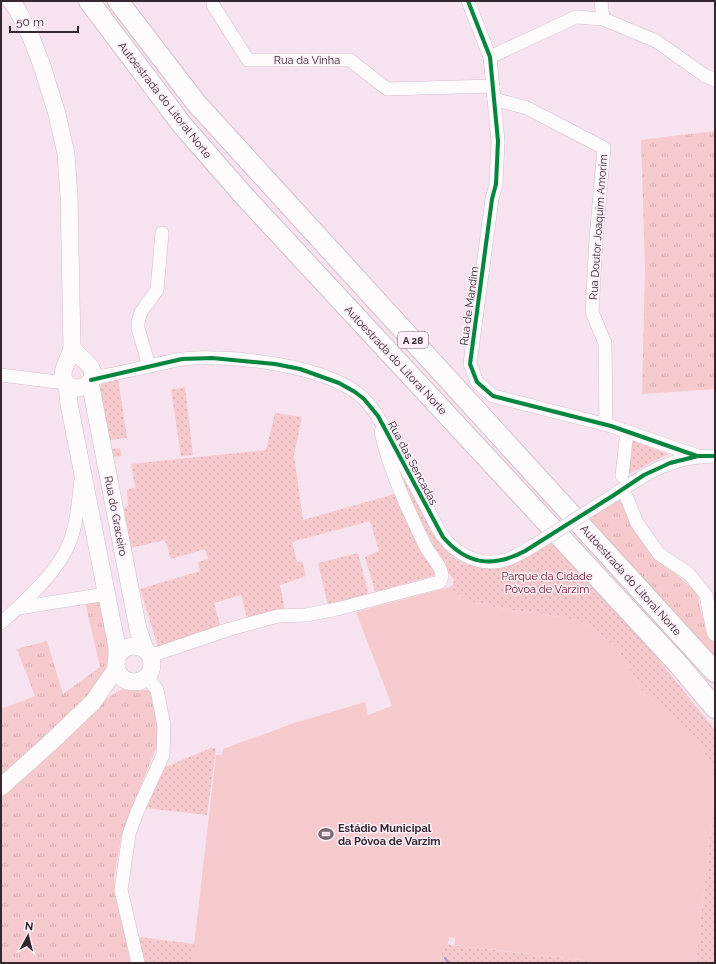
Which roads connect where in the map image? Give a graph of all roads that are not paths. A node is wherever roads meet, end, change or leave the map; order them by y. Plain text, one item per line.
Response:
1 (89, 1) edge
2 (118, 1) edge
3 (468, 1) edge
4 (601, 1) edge
5 (14, 5) edge
6 (213, 5) dead end
7 (604, 19) junction
8 (490, 57) junction
9 (715, 80) edge
10 (493, 86) junction
11 (494, 100) junction
12 (162, 233) dead end
13 (149, 366) junction
14 (1, 375) edge
15 (78, 375) junction
16 (378, 416) junction
17 (606, 424) junction
18 (99, 425) junction
19 (74, 431) junction
20 (627, 431) junction
21 (698, 456) junction
22 (715, 456) edge
23 (82, 471) junction
24 (622, 476) dead end
25 (620, 496) junction
26 (106, 594) junction
27 (18, 608) junction
28 (1, 623) edge
29 (715, 635) edge
30 (147, 653) junction
31 (117, 663) junction
32 (715, 672) edge
33 (139, 679) junction
34 (92, 702) junction
35 (715, 708) edge
36 (1, 787) edge
37 (138, 963) edge

1 - 35 highway, Autoestrada do Litoral Norte / A 28
2 - 32 highway, Autoestrada do Litoral Norte / A 28
3 - 8 street, Rua de Mandim
4 - 7 street
5 - 15 main road
6 - 10 street, Rua da Vinha
7 - 8 street
7 - 9 street
8 - 10 street, Rua de Mandim
10 - 11 street, Rua de Mandim
11 - 17 street, Rua Doutor Joaquim Amorim
11 - 17 street, Rua de Mandim
12 - 13 street
13 - 15 street, Rua das Sencadas
13 - 16 street, Rua das Sencadas
14 - 15 street, Rua das Sencadas
15 - 18 main road, Rua do Graceiro
15 - 19 main road
16 - 25 street, Rua das Sencadas, bridge
16 - 30 street
17 - 20 street, Rua de Mandim
18 - 19 main road
18 - 30 main road, Rua do Graceiro
19 - 23 main road
20 - 21 street, Rua de Mandim
20 - 24 street
21 - 22 street
21 - 25 street, Rua das Sencadas
23 - 26 main road
23 - 27 street
25 - 29 street
26 - 27 street
26 - 31 main road
27 - 28 street
30 - 31 main road
30 - 33 main road
31 - 33 main road
31 - 34 main road
33 - 34 main road
33 - 37 street
34 - 36 main road

